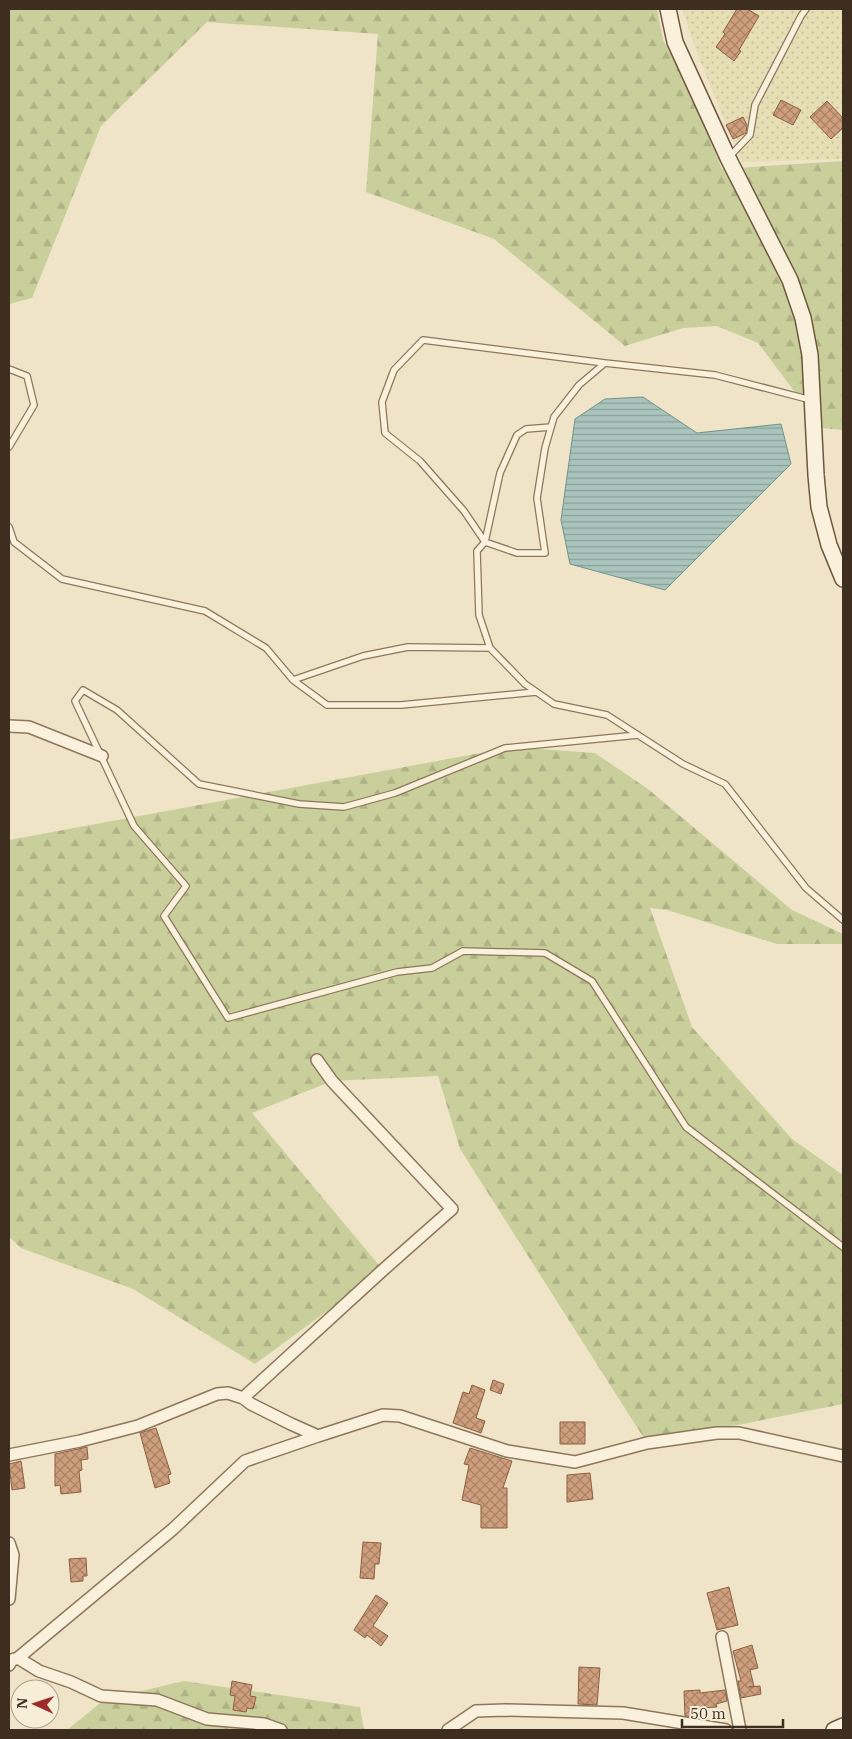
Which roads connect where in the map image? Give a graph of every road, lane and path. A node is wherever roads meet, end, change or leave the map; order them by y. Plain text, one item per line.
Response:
1 (668, 9) edge
2 (806, 9) edge
3 (728, 158) junction
4 (605, 363) junction
5 (9, 369) edge
6 (813, 401) junction
7 (551, 427) junction
8 (9, 446) edge
9 (9, 527) edge
10 (485, 542) junction
11 (843, 579) edge
12 (490, 648) junction
13 (293, 680) junction
14 (536, 692) junction
15 (9, 726) edge
16 (638, 735) junction
17 (102, 756) junction
18 (843, 920) edge
19 (317, 1060) dead end
20 (843, 1247) edge
21 (243, 1398) junction
22 (318, 1436) junction
23 (9, 1455) edge
24 (843, 1456) edge
25 (9, 1544) edge
26 (9, 1599) edge
27 (722, 1637) dead end
28 (12, 1661) edge
29 (281, 1730) edge
30 (448, 1730) edge
31 (726, 1730) edge
32 (740, 1730) edge

1 - 3 street
2 - 3 lane
3 - 6 street
4 - 6 lane
4 - 7 lane
4 - 10 lane
5 - 8 lane
6 - 11 street
7 - 10 lane
7 - 10 lane
9 - 13 lane
10 - 12 lane
12 - 13 lane
12 - 14 lane
13 - 14 lane
14 - 16 lane
15 - 17 street
16 - 17 lane
16 - 18 lane
17 - 20 lane
19 - 21 street
21 - 22 street
21 - 23 street
22 - 24 street
22 - 28 street
25 - 26 street
27 - 32 street
28 - 29 street
30 - 31 street

